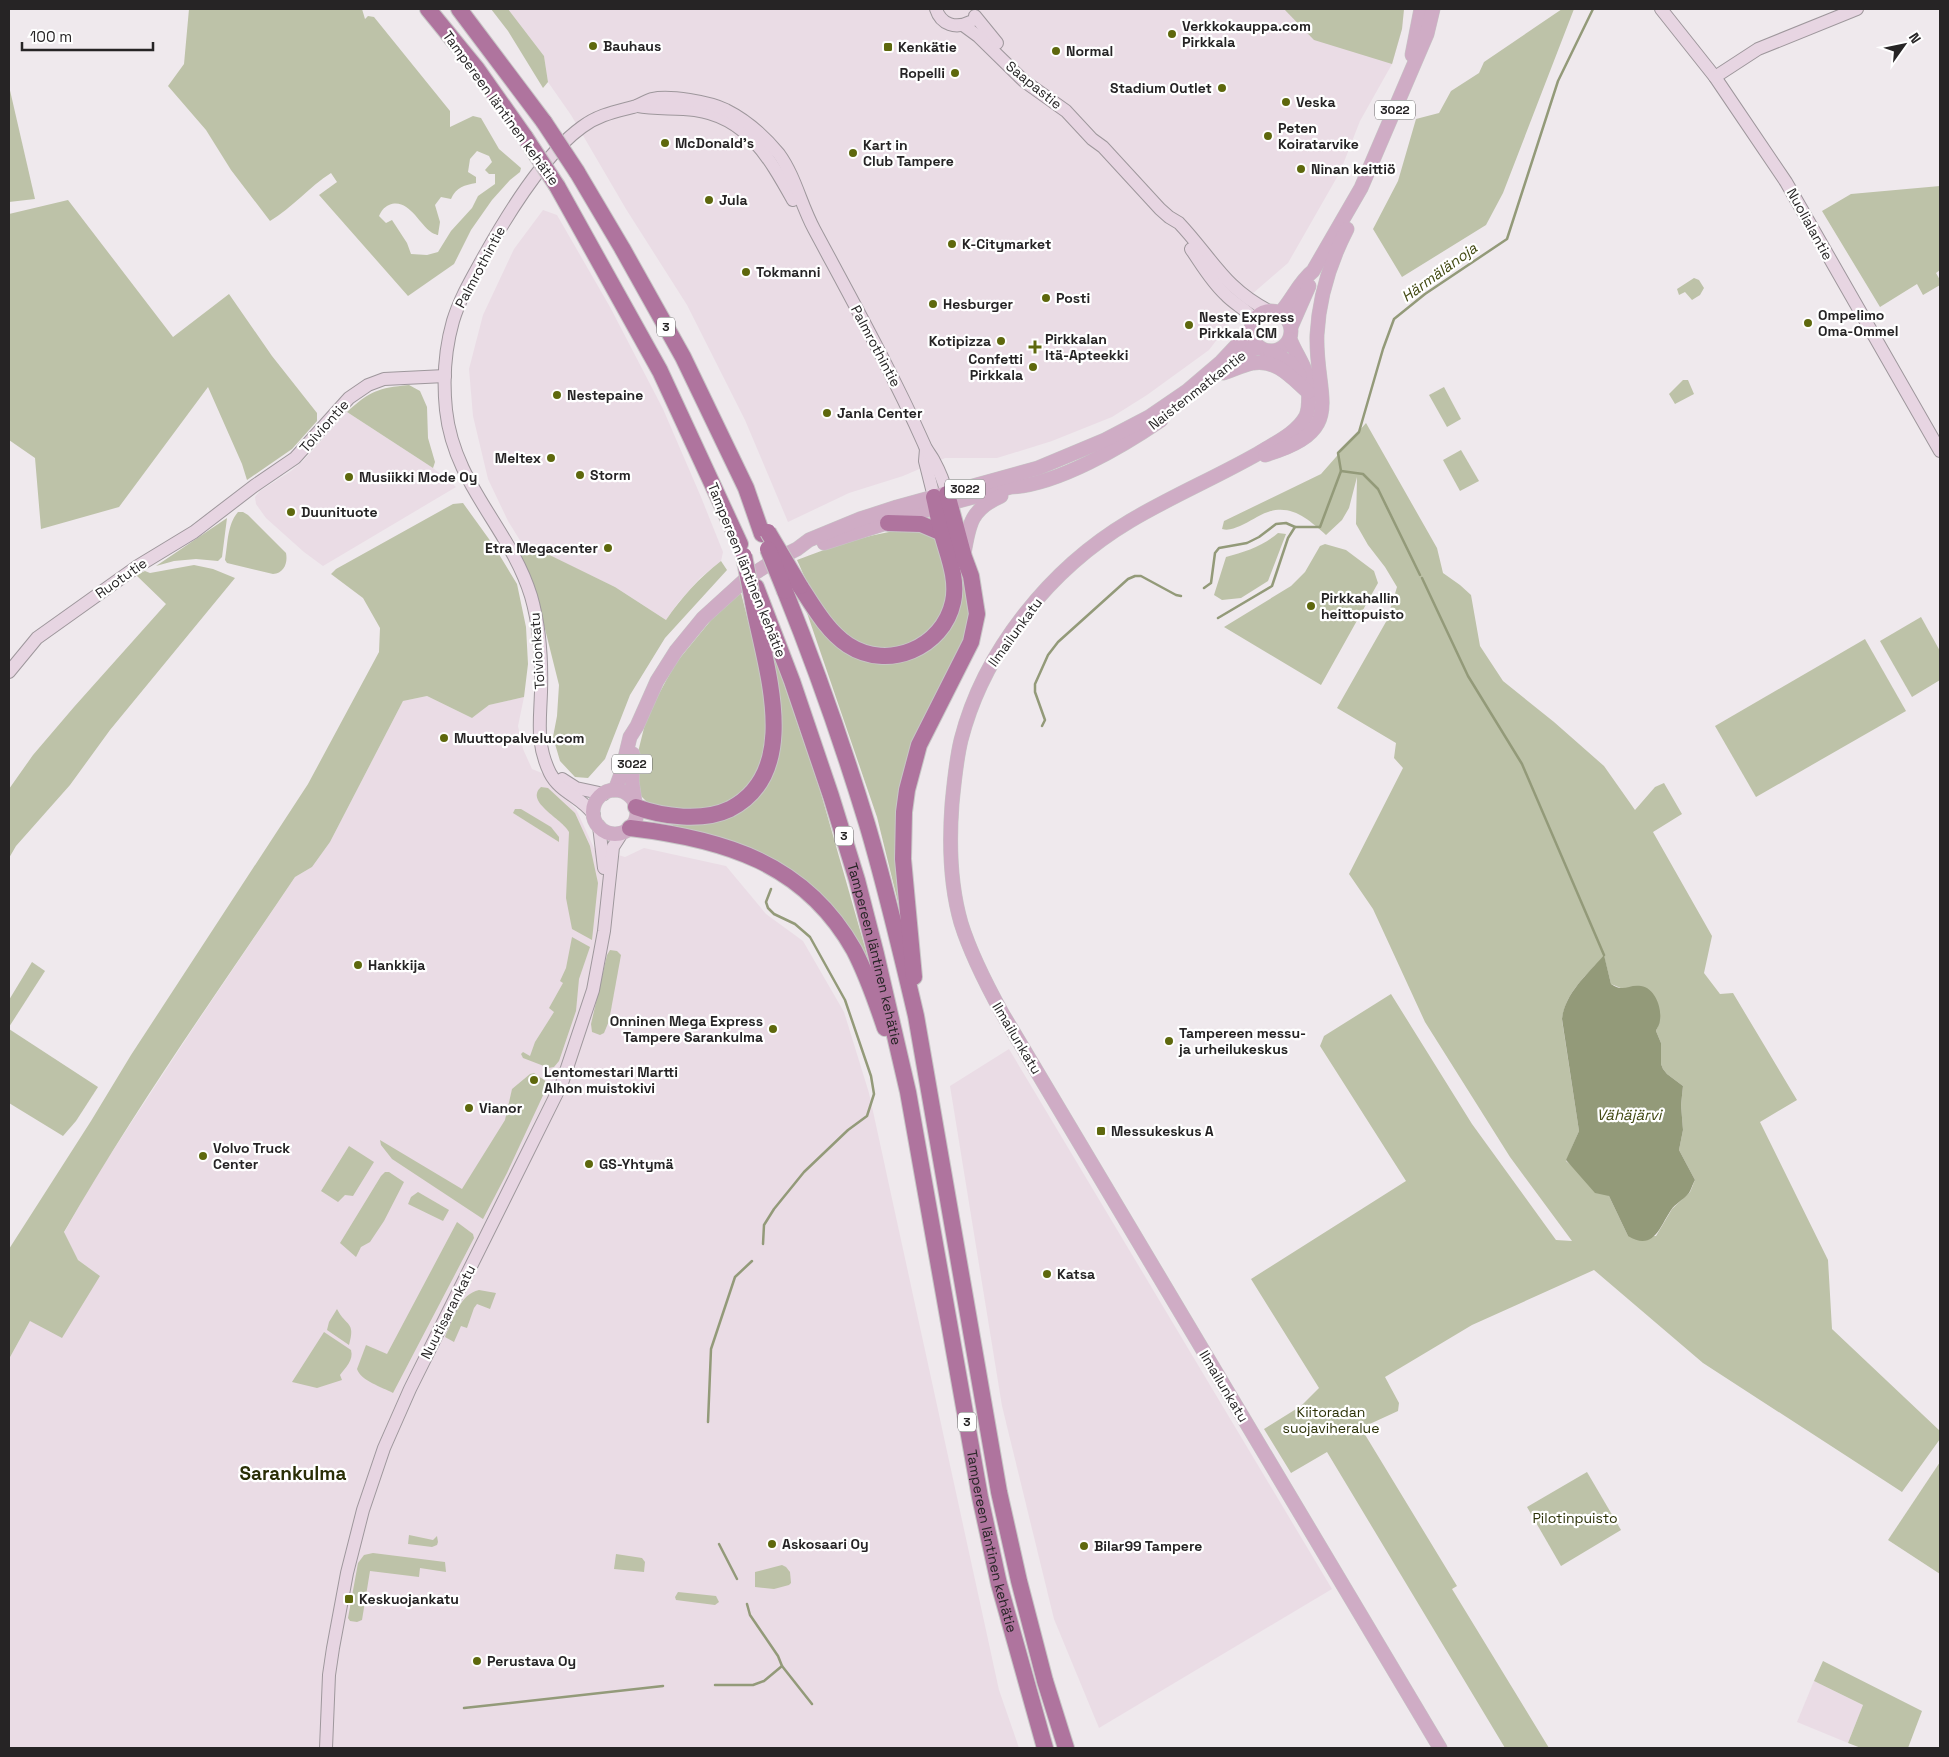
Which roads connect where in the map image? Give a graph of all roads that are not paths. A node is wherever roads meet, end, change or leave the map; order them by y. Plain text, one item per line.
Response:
1 (428, 9) edge
2 (459, 9) edge
3 (936, 9) edge
4 (1421, 9) edge
5 (1433, 9) edge
6 (1661, 9) edge
7 (1856, 9) edge
8 (976, 12) edge
9 (963, 25) junction
10 (1410, 71) junction
11 (1715, 76) junction
12 (1103, 147) junction
13 (1354, 202) junction
14 (1168, 217) junction
15 (1313, 271) junction
16 (1274, 312) junction
17 (1253, 325) junction
18 (1290, 333) junction
19 (1265, 349) junction
20 (1219, 374) junction
21 (445, 376) junction
22 (1308, 392) junction
23 (1940, 451) edge
24 (1248, 459) junction
25 (1023, 487) junction
26 (242, 494) joint
27 (942, 500) junction
28 (888, 523) junction
29 (942, 533) junction
30 (504, 540) joint
31 (797, 549) junction
32 (964, 557) junction
33 (793, 588) junction
34 (754, 595) junction
35 (9, 672) edge
36 (637, 726) junction
37 (548, 766) junction
38 (610, 792) junction
39 (636, 804) junction
40 (596, 820) junction
41 (626, 830) junction
42 (608, 887) junction
43 (916, 1016) junction
44 (908, 1092) junction
45 (326, 1748) edge
46 (1045, 1748) edge
47 (1066, 1748) edge
48 (1440, 1748) edge

1 - 34 highway, Tampereen läntinen kehätie / 3, bridge
2 - 33 highway, Tampereen läntinen kehätie / 3, bridge
3 - 9 street
4 - 10 main road, 3022
5 - 10 main road, 3022
6 - 11 street, Nuolialantie
7 - 11 street
8 - 9 street
8 - 12 street, Saapastie
9 - 12 street, Saapastie
10 - 13 main road, 3022
11 - 23 street, Nuolialantie
12 - 14 street, Saapastie
13 - 15 main road, 3022
13 - 24 main road
14 - 16 street, Saapastie
14 - 17 street, Saapastie
15 - 16 main road, 3022
15 - 18 main road, 3022
16 - 17 main road, 3022
16 - 18 main road
17 - 19 main road
17 - 27 main road, Naistenmatkantie / 3022
18 - 19 main road, 3022
18 - 22 main road, Ilmailunkatu
19 - 20 main road, Naistenmatkantie / 3022
19 - 22 main road
20 - 22 main road
20 - 25 main road, Naistenmatkantie / 3022
21 - 26 street, Toiviontie
21 - 27 street, Palmrothintie
21 - 30 street, Palmrothintie
22 - 24 main road, Ilmailunkatu
24 - 48 main road, Ilmailunkatu
25 - 27 main road, Naistenmatkantie / 3022
25 - 32 main road
26 - 35 street, Ruotutie
27 - 28 main road, Naistenmatkantie / 3022
27 - 29 highway
27 - 31 main road, Naistenmatkantie / 3022
27 - 32 highway
28 - 29 highway
28 - 31 main road, Naistenmatkantie / 3022
29 - 33 highway
30 - 37 street, Toivionkatu
31 - 36 main road, Naistenmatkantie / 3022
32 - 43 highway
33 - 43 highway, Tampereen läntinen kehätie / 3
34 - 39 highway
34 - 44 highway, Tampereen läntinen kehätie / 3
36 - 38 main road, Naistenmatkantie / 3022
36 - 39 main road, Naistenmatkantie / 3022
37 - 38 street
37 - 40 street, Toivionkatu
38 - 39 main road
38 - 40 main road
39 - 41 main road
40 - 41 main road
40 - 42 street, Nuutisarankatu
41 - 42 street, Nuutisarankatu
41 - 44 highway
42 - 45 street, Nuutisarankatu
43 - 47 highway, Tampereen läntinen kehätie / 3
44 - 46 highway, Tampereen läntinen kehätie / 3

